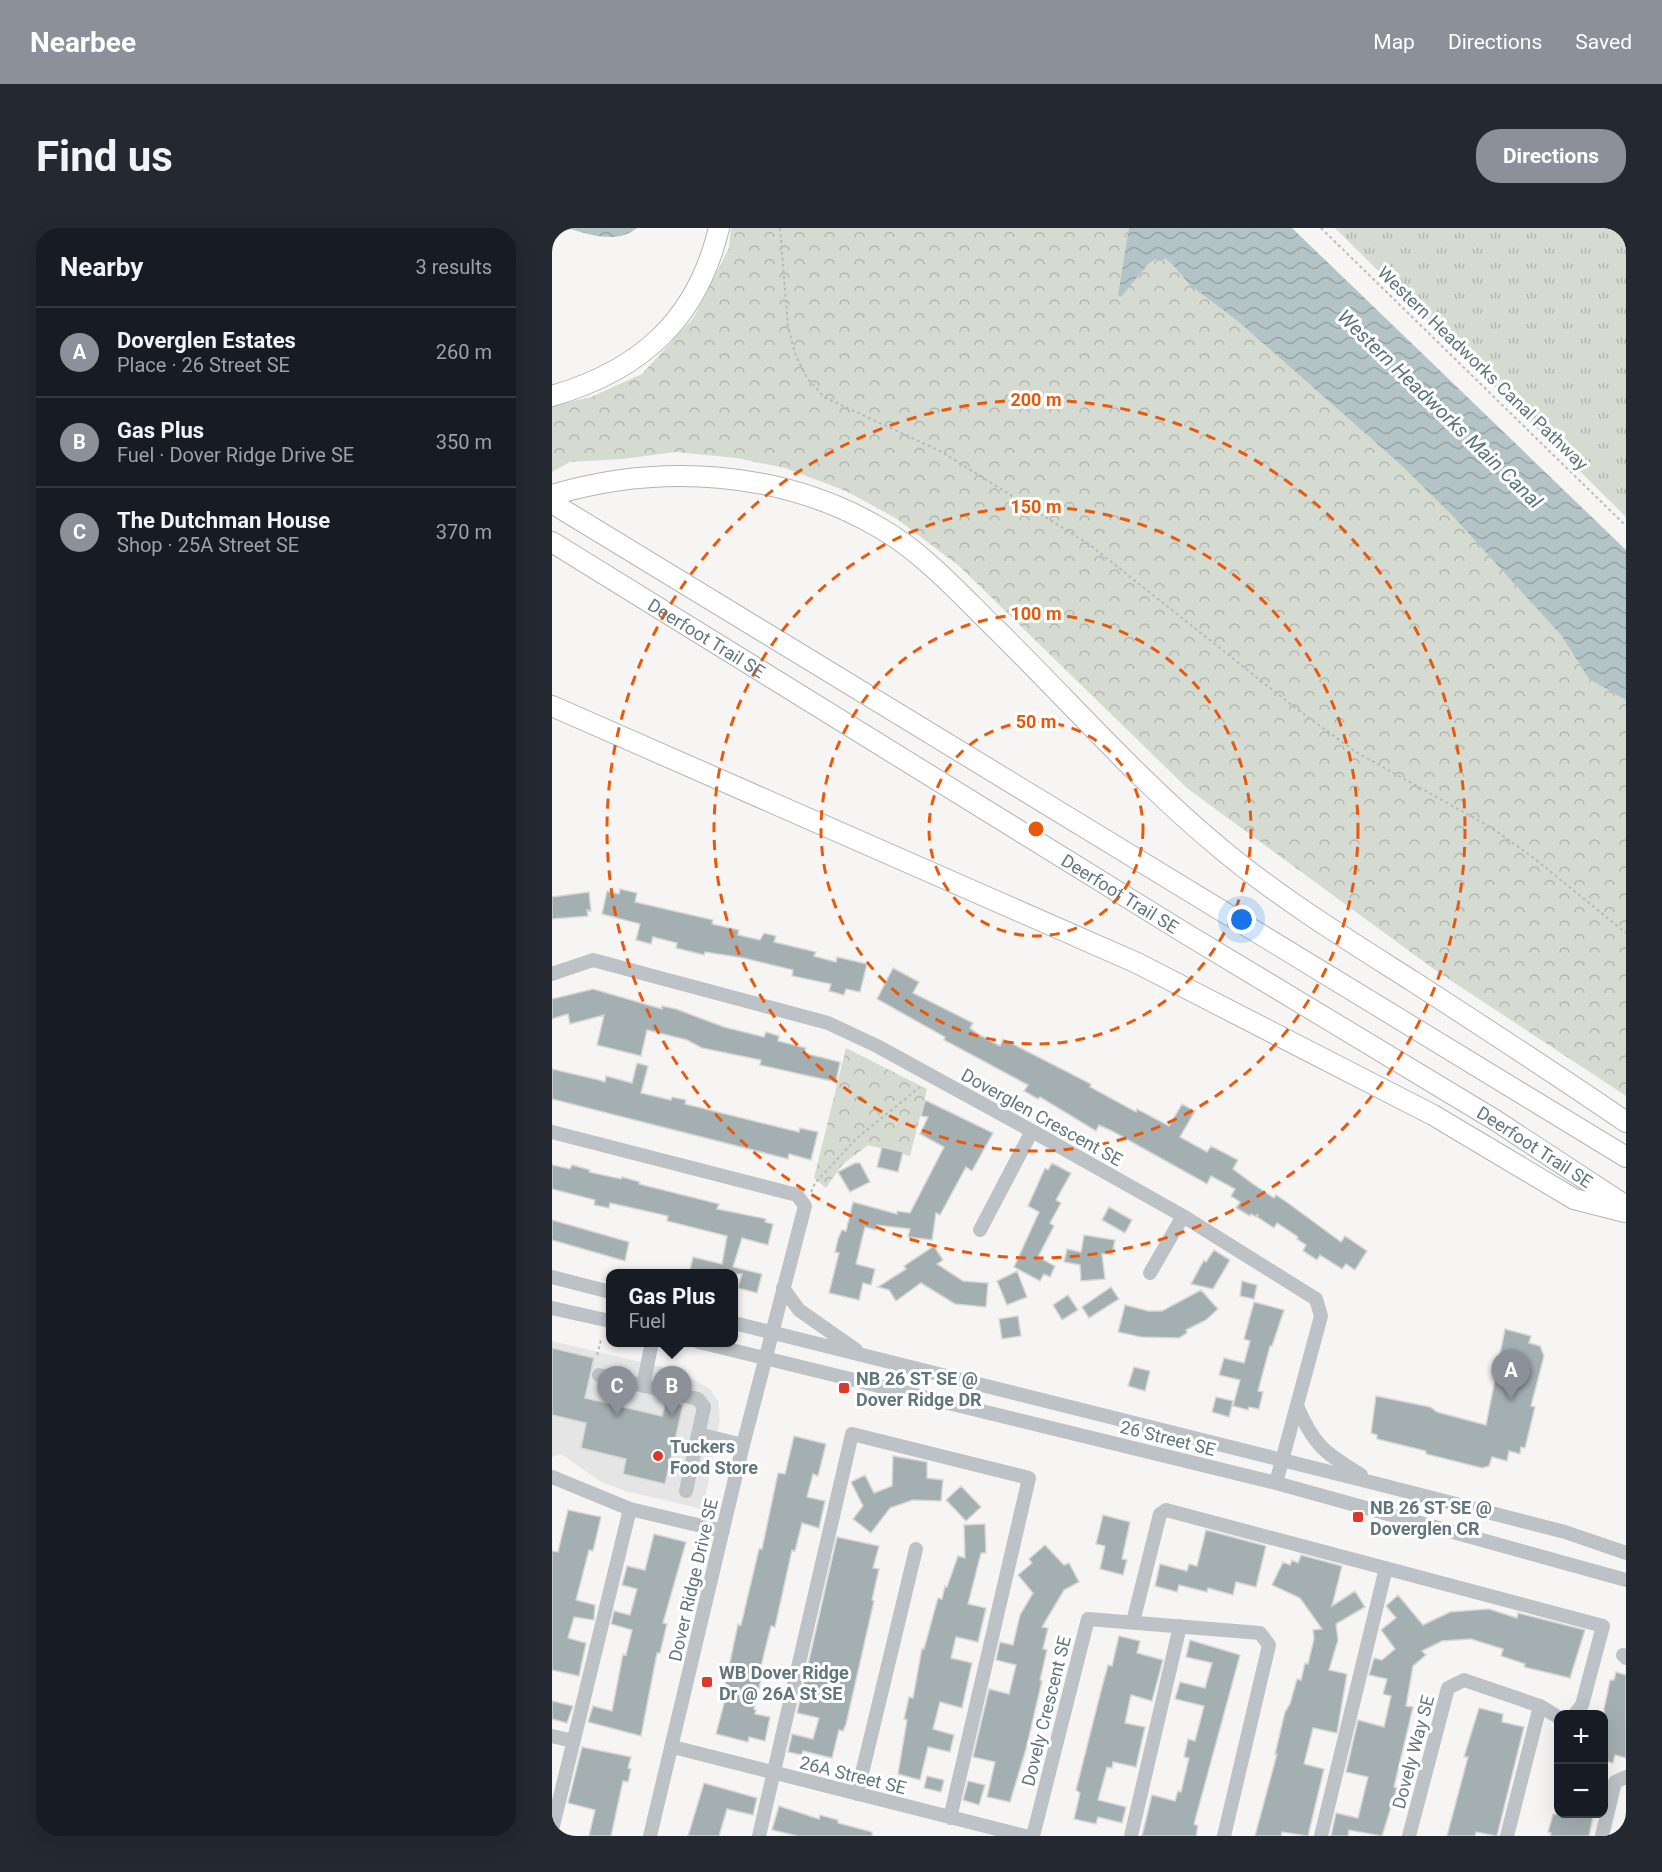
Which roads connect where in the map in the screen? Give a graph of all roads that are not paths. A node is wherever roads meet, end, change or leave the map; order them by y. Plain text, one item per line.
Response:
1 (719, 228) edge
2 (552, 396) edge
3 (552, 495) edge
4 (552, 503) edge
5 (552, 542) edge
6 (552, 706) edge
7 (552, 974) edge
8 (1626, 1122) edge
9 (1032, 1131) junction
10 (552, 1132) edge
11 (1626, 1157) edge
12 (1626, 1206) edge
13 (1626, 1213) edge
14 (1183, 1216) junction
15 (980, 1230) dead end
16 (1150, 1273) dead end
17 (552, 1277) edge
18 (783, 1288) junction
19 (606, 1291) edge
20 (552, 1308) edge
21 (606, 1321) edge
22 (738, 1324) edge
23 (771, 1332) junction
24 (651, 1347) edge
25 (720, 1347) edge
26 (863, 1355) junction
27 (765, 1358) junction
28 (599, 1375) dead end
29 (643, 1386) junction
30 (1297, 1406) junction
31 (698, 1434) junction
32 (743, 1445) junction
33 (1281, 1459) junction
34 (553, 1477) edge
35 (1276, 1483) junction
36 (1374, 1483) junction
37 (686, 1491) dead end
38 (630, 1509) junction
39 (723, 1531) junction
40 (916, 1549) dead end
41 (1626, 1552) edge
42 (1386, 1568) junction
43 (1626, 1580) edge
44 (1133, 1622) junction
45 (1180, 1626) junction
46 (1540, 1706) junction
47 (1578, 1710) edge
48 (1554, 1715) edge
49 (552, 1736) edge
50 (573, 1741) junction
51 (673, 1747) junction
52 (775, 1773) junction
53 (1626, 1777) edge
54 (857, 1794) junction
55 (950, 1818) junction
56 (552, 1830) edge
57 (650, 1836) edge
58 (759, 1836) edge
59 (1024, 1836) edge
60 (1033, 1836) edge
61 (1131, 1836) edge
62 (1224, 1836) edge
63 (1321, 1836) edge
64 (1409, 1836) edge
65 (1507, 1836) edge
66 (1602, 1836) edge

1 - 2 highway
3 - 8 highway
4 - 11 highway, Deerfoot Trail SE
5 - 12 highway, Deerfoot Trail SE
6 - 13 highway
7 - 9 street, Doverglen Crescent SE
9 - 14 street, Doverglen Crescent SE
9 - 15 street
10 - 18 street
14 - 16 street
14 - 30 street, Doverglen Crescent SE
17 - 19 street
18 - 23 street
18 - 26 street
20 - 21 street
22 - 23 street, 26 Street SE
23 - 26 street, 26 Street SE
23 - 27 street, Dover Ridge Drive SE
24 - 29 street
25 - 27 street, 26 Street SE
26 - 33 street, 26 Street SE
27 - 32 street, Dover Ridge Drive SE
27 - 35 street, 26 Street SE
28 - 29 street
29 - 31 street
30 - 33 street, Doverglen Crescent SE
30 - 36 street
31 - 32 street
31 - 37 street
32 - 39 street, Dover Ridge Drive SE
33 - 35 street, Doverglen Crescent SE
33 - 36 street, 26 Street SE
34 - 38 street
35 - 43 street, 26 Street SE
36 - 41 street, 26 Street SE
38 - 39 street
38 - 50 street
39 - 51 street, Dover Ridge Drive SE
40 - 54 street
42 - 44 street
42 - 47 street
42 - 63 street
44 - 45 street, Dovely Crescent SE
44 - 60 street, Dovely Crescent SE
45 - 61 street
45 - 62 street, Dovely Crescent SE
46 - 48 street, Dovely Way SE
46 - 64 street, Dovely Way SE
46 - 65 street
49 - 50 street
50 - 56 street
51 - 52 street, 26A Street SE
51 - 57 street, Dover Ridge Drive SE
52 - 54 street, 26A Street SE
52 - 55 street
52 - 58 street
53 - 66 street
54 - 55 street, 26A Street SE
55 - 59 street, 26A Street SE

